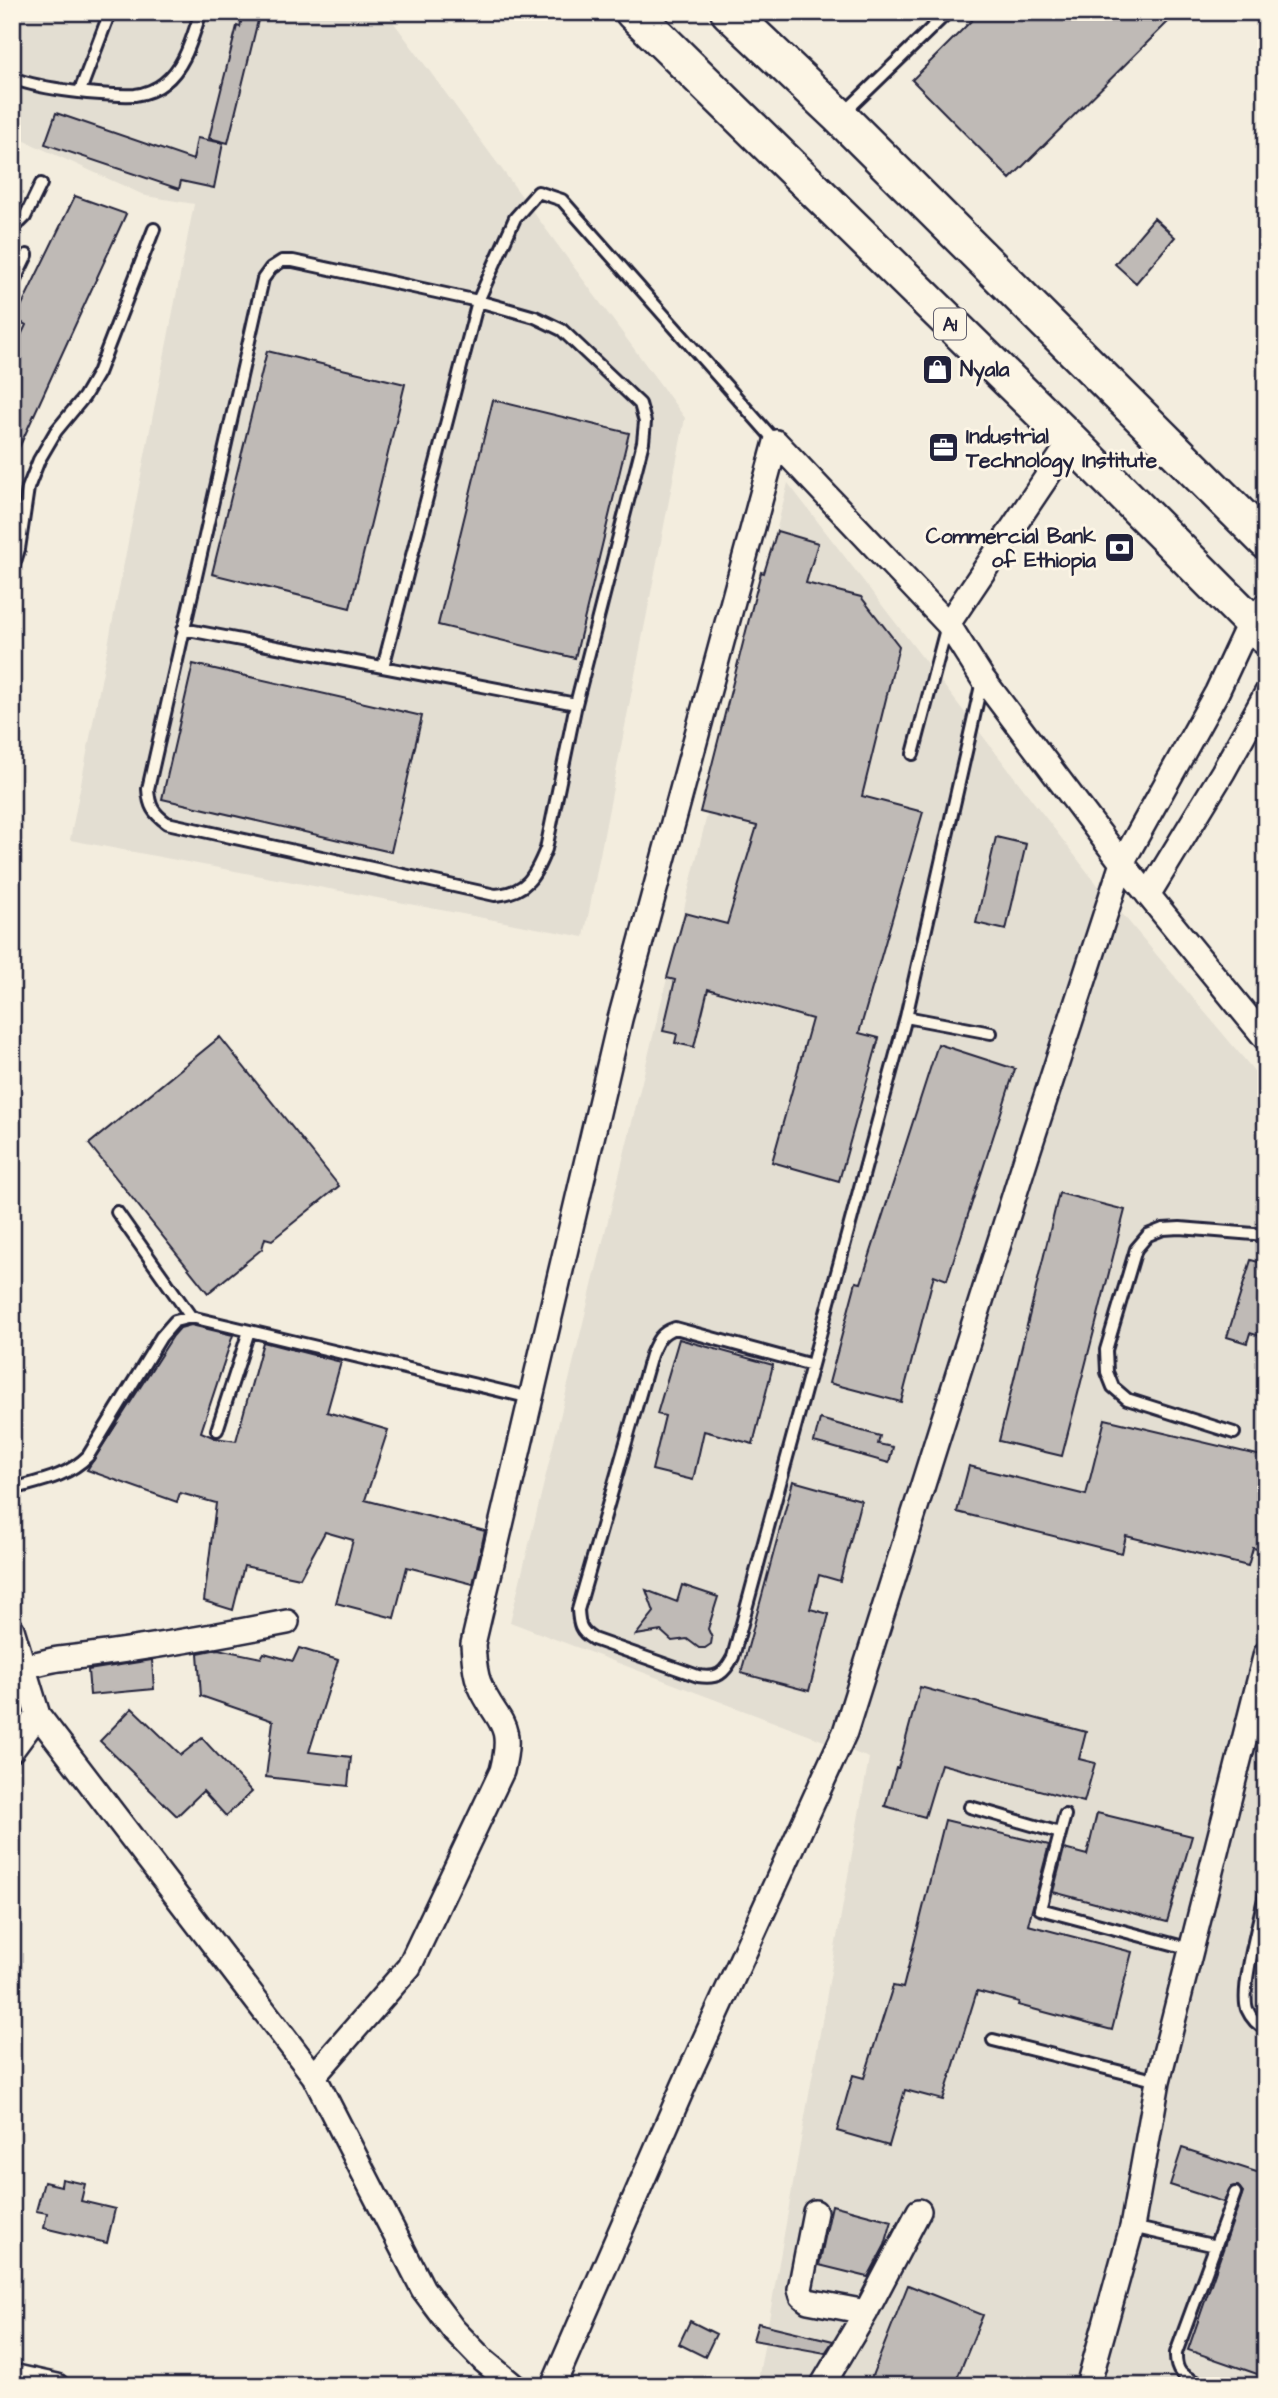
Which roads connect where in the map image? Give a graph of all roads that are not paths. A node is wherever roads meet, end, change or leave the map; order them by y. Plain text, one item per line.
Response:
1 (110, 12) edge
2 (201, 12) edge
3 (633, 12) edge
4 (729, 12) edge
5 (948, 12) edge
6 (12, 78) edge
7 (80, 91) junction
8 (840, 117) junction
9 (41, 184) dead end
10 (12, 221) edge
11 (154, 229) dead end
12 (27, 255) dead end
13 (12, 286) edge
14 (478, 301) junction
15 (1071, 441) junction
16 (776, 442) junction
17 (1266, 541) edge
18 (12, 571) edge
19 (1261, 621) edge
20 (948, 624) junction
21 (183, 629) junction
22 (383, 667) junction
23 (983, 679) junction
24 (1266, 694) edge
25 (576, 704) junction
26 (913, 754) dead end
27 (1122, 863) junction
28 (1148, 895) junction
29 (906, 1017) junction
30 (991, 1033) dead end
31 (1266, 1039) edge
32 (117, 1212) dead end
33 (1266, 1235) edge
34 (191, 1317) junction
35 (249, 1331) junction
36 (812, 1365) junction
37 (531, 1398) junction
38 (217, 1430) dead end
39 (1234, 1433) dead end
40 (12, 1489) edge
41 (287, 1622) dead end
42 (12, 1629) edge
43 (1266, 1653) edge
44 (18, 1665) edge
45 (38, 1715) junction
46 (12, 1750) edge
47 (970, 1807) dead end
48 (1065, 1815) dead end
49 (1060, 1833) junction
50 (1266, 1889) edge
51 (1191, 1949) junction
52 (1266, 2029) edge
53 (993, 2040) dead end
54 (314, 2076) junction
55 (1158, 2081) junction
56 (1235, 2193) dead end
57 (919, 2211) dead end
58 (815, 2212) dead end
59 (1132, 2227) junction
60 (1216, 2246) junction
61 (866, 2312) junction
62 (12, 2376) edge
63 (57, 2386) edge
64 (514, 2386) edge
65 (553, 2386) edge
66 (822, 2386) edge
67 (1088, 2386) edge
68 (1204, 2386) edge

1 - 7 lane
2 - 7 lane
3 - 15 main road, A1
4 - 8 main road
5 - 8 lane
6 - 7 lane
8 - 17 main road
9 - 10 lane
11 - 18 lane
12 - 13 lane
14 - 16 lane
14 - 21 lane
14 - 22 lane
14 - 25 lane
15 - 19 main road, A1
15 - 20 street
16 - 20 street
16 - 37 street
19 - 27 street
20 - 23 street
20 - 26 lane
21 - 22 lane
21 - 25 lane
22 - 25 lane
23 - 27 street
23 - 29 lane
24 - 28 street
27 - 28 street
27 - 65 street
28 - 31 street
29 - 30 lane
29 - 36 lane
32 - 34 lane
33 - 39 lane
34 - 35 lane
34 - 40 lane
35 - 37 lane
35 - 38 lane
36 - 36 lane
37 - 54 street
41 - 44 street
42 - 44 street
43 - 51 street
44 - 45 street
45 - 46 street
45 - 54 street
47 - 49 lane
48 - 49 lane
49 - 51 lane
50 - 52 lane
51 - 55 street
53 - 55 lane
54 - 64 street
55 - 59 street
56 - 60 lane
57 - 61 street
58 - 61 street
59 - 60 lane
59 - 67 street
60 - 68 lane
61 - 66 street
62 - 63 street

